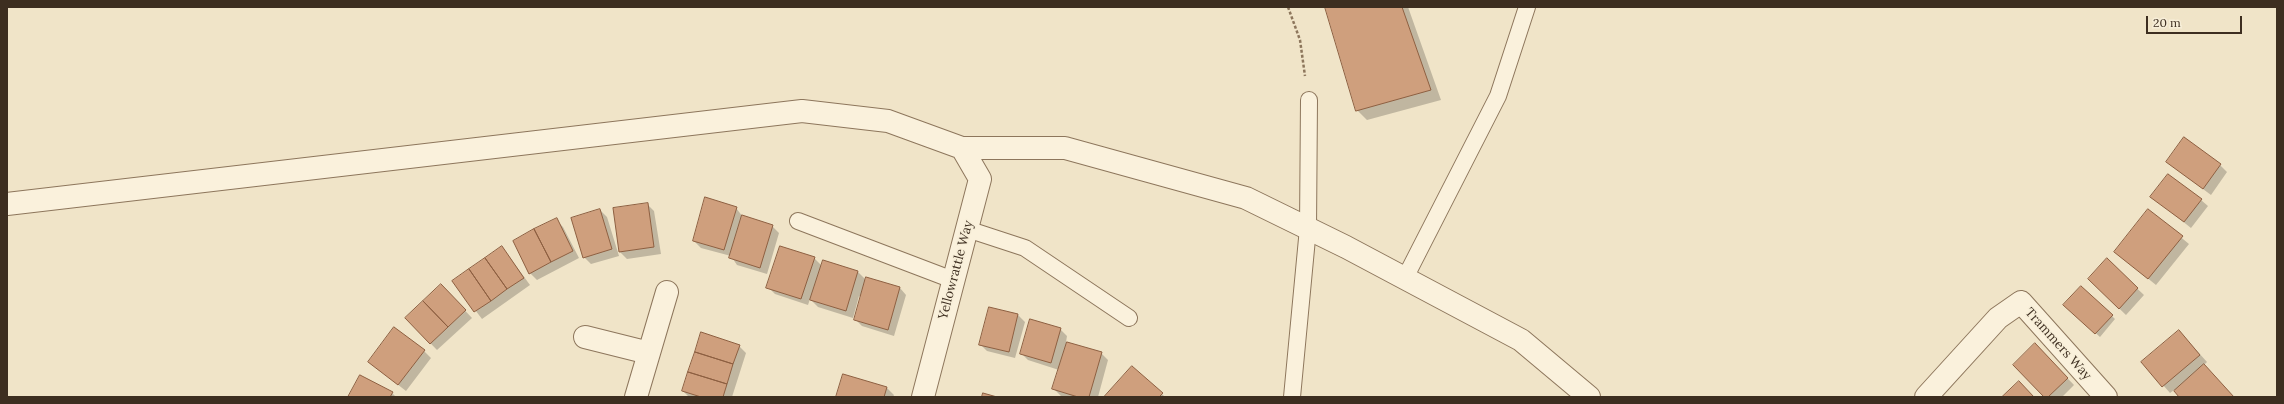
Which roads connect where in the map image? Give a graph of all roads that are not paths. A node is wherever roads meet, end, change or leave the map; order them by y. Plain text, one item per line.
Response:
1 (1527, 7) edge
2 (1309, 100) road end
3 (962, 148) junction
4 (7, 204) edge
5 (798, 221) dead end
6 (1308, 228) junction
7 (967, 230) junction
8 (1405, 278) junction
9 (953, 280) junction
10 (667, 292) dead end
11 (1129, 318) dead end
12 (585, 337) dead end
13 (649, 354) junction
14 (636, 397) edge
15 (923, 397) edge
16 (1292, 397) edge
17 (1589, 397) edge
18 (1926, 397) edge
19 (2106, 397) edge

1 - 8 lane
2 - 6 lane
3 - 4 street
3 - 6 street
3 - 7 street, Yellowrattle Way
5 - 9 lane
6 - 8 street
6 - 16 lane
7 - 9 street, Yellowrattle Way
7 - 11 lane
8 - 17 street
9 - 15 street, Yellowrattle Way
10 - 13 street
12 - 13 street
13 - 14 street
18 - 19 street, Trammers Way

